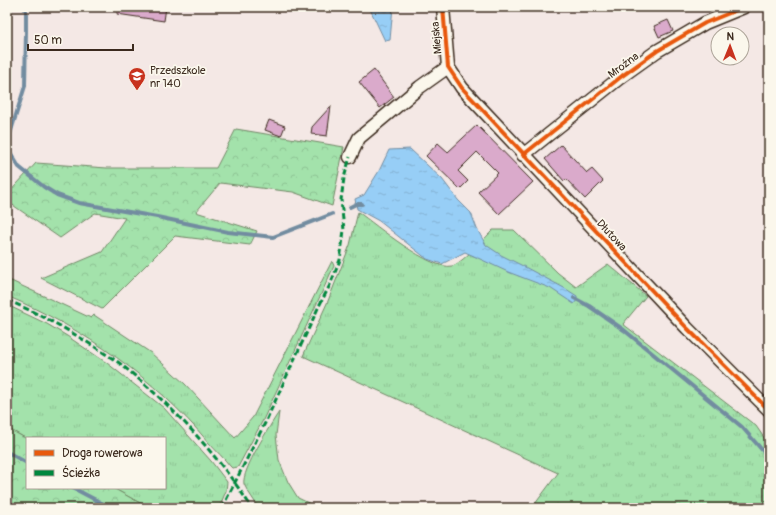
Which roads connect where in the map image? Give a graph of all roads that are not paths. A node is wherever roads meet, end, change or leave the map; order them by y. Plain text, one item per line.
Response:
1 (443, 7) edge
2 (744, 7) edge
3 (448, 67) junction
4 (523, 155) junction
5 (350, 157) dead end
6 (769, 410) edge

1 - 3 street, Miejska
2 - 4 street, Mroźna
3 - 4 street, Dłutowa
3 - 5 street
4 - 6 street, Dłutowa

